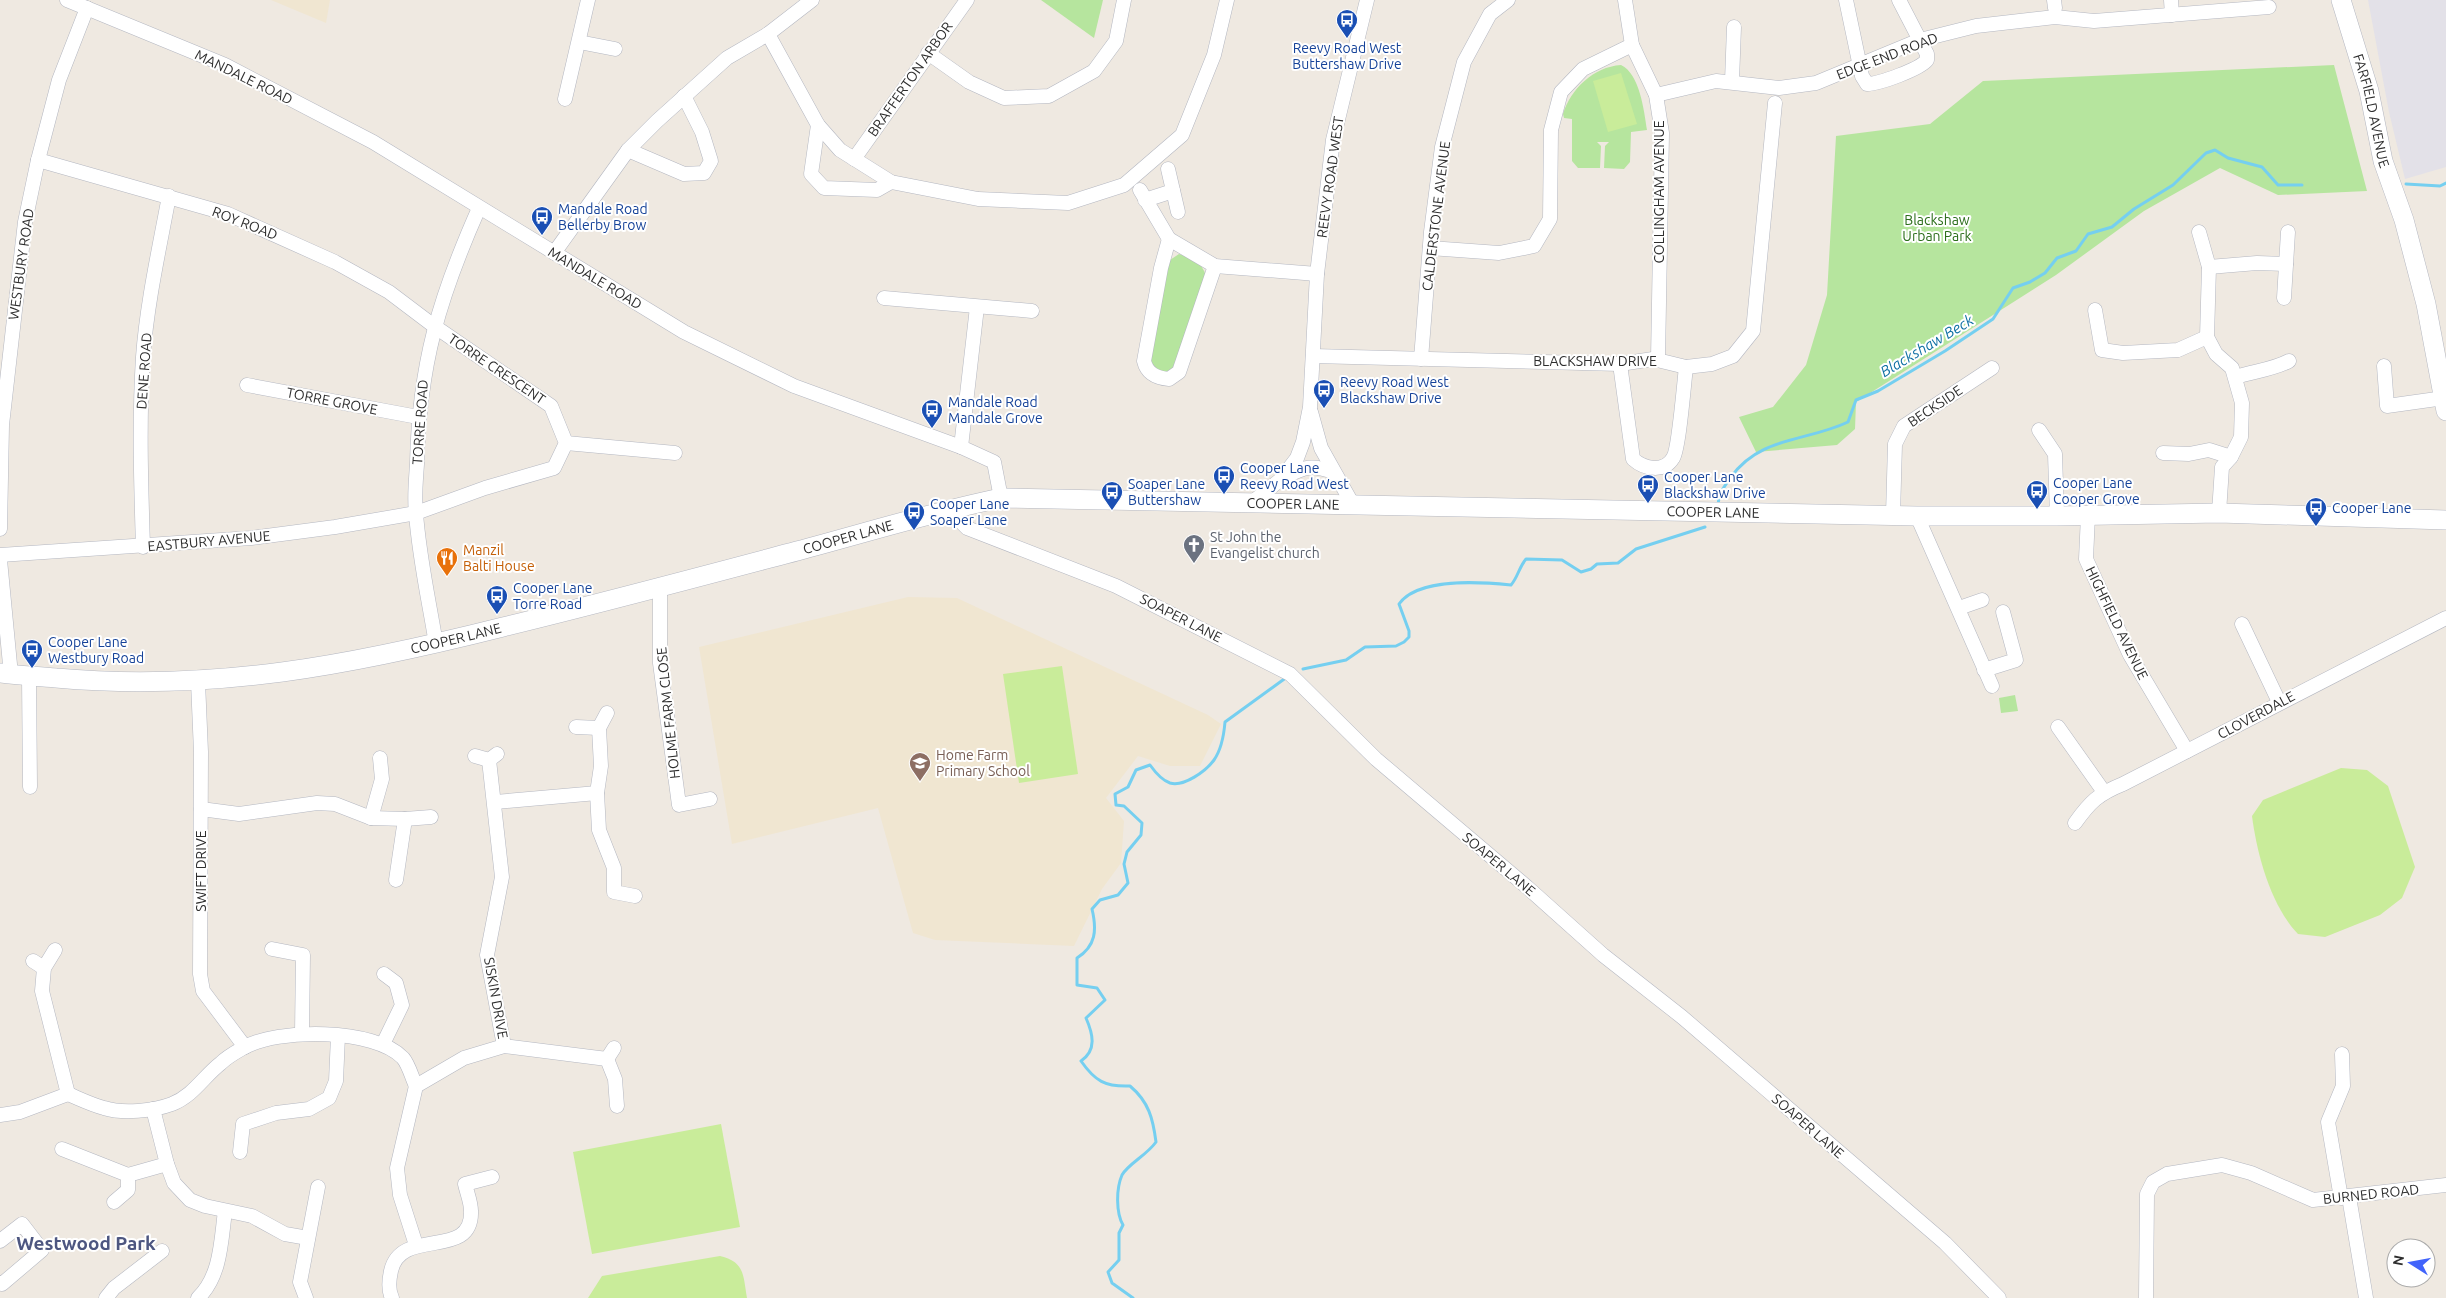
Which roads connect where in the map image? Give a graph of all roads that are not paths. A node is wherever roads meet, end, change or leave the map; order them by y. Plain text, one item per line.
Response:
1 (67, 0) edge
2 (588, 0) edge
3 (812, 0) edge
4 (966, 0) edge
5 (1124, 0) edge
6 (1227, 0) edge
7 (1367, 0) edge
8 (1508, 0) edge
9 (1625, 0) edge
10 (1846, 0) edge
11 (1899, 0) edge
12 (2171, 0) edge
13 (2341, 0) edge
14 (2269, 7) dead end
15 (87, 8) junction
16 (2172, 15) junction
17 (1734, 27) dead end
18 (768, 34) junction
19 (1920, 40) junction
20 (579, 42) junction
21 (1632, 45) junction
22 (615, 49) dead end
23 (928, 54) junction
24 (1860, 64) junction
25 (1732, 81) junction
26 (1656, 95) junction
27 (684, 96) junction
28 (566, 99) dead end
29 (1775, 103) dead end
30 (818, 125) junction
31 (628, 150) junction
32 (854, 159) junction
33 (38, 160) junction
34 (1168, 170) dead end
35 (891, 182) junction
36 (1172, 191) junction
37 (169, 196) junction
38 (479, 208) junction
39 (1178, 212) dead end
40 (2198, 232) dead end
41 (2288, 232) dead end
42 (1169, 239) junction
43 (1430, 248) junction
44 (554, 253) junction
45 (2286, 264) junction
46 (1215, 266) junction
47 (2209, 267) junction
48 (1317, 274) junction
49 (884, 298) dead end
50 (2284, 298) dead end
51 (977, 307) junction
52 (2095, 310) dead end
53 (1032, 311) dead end
54 (434, 326) junction
55 (2207, 338) junction
56 (1313, 356) junction
57 (1421, 359) junction
58 (1658, 359) junction
59 (2289, 361) dead end
60 (1620, 364) junction
61 (2384, 366) dead end
62 (1686, 367) junction
63 (1992, 368) dead end
64 (2236, 377) junction
65 (247, 385) dead end
66 (2445, 405) edge
67 (1310, 407) junction
68 (418, 417) junction
69 (2039, 430) dead end
70 (566, 443) junction
71 (961, 447) junction
72 (675, 453) dead end
73 (2163, 453) dead end
74 (2231, 457) junction
75 (1333, 472) junction
76 (1280, 480) junction
77 (1001, 498) junction
78 (1250, 504) junction
79 (1353, 505) junction
80 (952, 508) junction
81 (416, 513) junction
82 (2219, 513) junction
83 (1893, 515) junction
84 (2088, 515) junction
85 (1917, 516) junction
86 (2056, 516) junction
87 (2446, 520) edge
88 (0, 529) edge
89 (143, 547) junction
90 (0, 555) edge
91 (0, 560) edge
92 (660, 588) junction
93 (1982, 600) dead end
94 (1959, 608) junction
95 (2003, 612) dead end
96 (2446, 618) edge
97 (2242, 624) dead end
98 (436, 644) junction
99 (1984, 670) junction
100 (13, 675) edge
101 (198, 682) junction
102 (1992, 686) dead end
103 (2279, 702) junction
104 (607, 713) dead end
105 (576, 726) dead end
106 (2058, 727) dead end
107 (599, 728) junction
108 (2187, 751) junction
109 (474, 756) dead end
110 (380, 758) dead end
111 (30, 786) dead end
112 (2104, 792) junction
113 (597, 793) junction
114 (710, 799) dead end
115 (495, 802) junction
116 (201, 809) junction
117 (431, 816) dead end
118 (371, 818) junction
119 (405, 819) junction
120 (2074, 823) dead end
121 (396, 880) dead end
122 (635, 896) dead end
123 (272, 949) dead end
124 (55, 950) dead end
125 (384, 974) dead end
126 (302, 1034) junction
127 (338, 1036) junction
128 (383, 1044) junction
129 (504, 1046) junction
130 (245, 1047) junction
131 (2342, 1054) dead end
132 (416, 1086) junction
133 (68, 1094) junction
134 (617, 1106) dead end
135 (153, 1108) junction
136 (0, 1115) edge
137 (62, 1149) dead end
138 (240, 1152) dead end
139 (167, 1164) junction
140 (128, 1175) junction
141 (492, 1177) dead end
142 (2446, 1185) edge
143 (318, 1187) dead end
144 (2345, 1198) junction
145 (114, 1202) dead end
146 (225, 1211) junction
147 (308, 1238) junction
148 (0, 1241) edge
149 (416, 1245) junction
150 (162, 1251) dead end
151 (0, 1283) edge
152 (106, 1298) edge
153 (199, 1298) edge
154 (306, 1298) edge
155 (392, 1298) edge
156 (1999, 1298) edge
157 (2146, 1298) edge
158 (2366, 1298) edge

1 - 15 street, MANDALE ROAD
2 - 20 street
3 - 18 street
4 - 23 street, BRAFFERTON ARBOR
5 - 23 street
6 - 35 street
7 - 48 street, REEVY ROAD WEST
8 - 43 street, CALDERSTONE AVENUE
9 - 21 street, COLLINGHAM AVENUE
10 - 24 street
11 - 19 street
12 - 16 street
13 - 66 main road, FARFIELD AVENUE
14 - 16 street, EDGE END ROAD
15 - 33 street, WESTBURY ROAD
15 - 38 street, MANDALE ROAD
16 - 19 street, EDGE END ROAD
17 - 25 street
18 - 27 street
18 - 30 street
19 - 24 street, EDGE END ROAD
19 - 24 street
20 - 22 street
20 - 28 street
21 - 26 street, COLLINGHAM AVENUE
21 - 43 street
23 - 32 street, BRAFFERTON ARBOR
24 - 25 street, EDGE END ROAD
25 - 26 street, EDGE END ROAD
26 - 58 street, COLLINGHAM AVENUE
27 - 31 street
27 - 31 street
29 - 62 street, BLACKSHAW DRIVE
30 - 32 street
30 - 35 street
31 - 44 street
32 - 35 street
33 - 37 street, ROY ROAD
33 - 88 street, WESTBURY ROAD
34 - 36 street
36 - 39 street
36 - 42 street
37 - 54 street, ROY ROAD
37 - 89 street, DENE ROAD
38 - 44 street, MANDALE ROAD
38 - 54 street, TORRE ROAD
40 - 47 street
41 - 45 street
42 - 46 street
42 - 46 street
43 - 57 street, CALDERSTONE AVENUE
44 - 71 street, MANDALE ROAD
45 - 47 street
45 - 50 street
46 - 48 street
47 - 55 street
48 - 56 street, REEVY ROAD WEST
49 - 51 street
51 - 53 street
51 - 71 street
52 - 55 street
54 - 68 street, TORRE ROAD
54 - 70 street, TORRE CRESCENT
55 - 64 street
56 - 57 street, BLACKSHAW DRIVE
56 - 67 street, REEVY ROAD WEST
57 - 60 street, BLACKSHAW DRIVE
58 - 60 street, BLACKSHAW DRIVE
58 - 62 street, BLACKSHAW DRIVE
59 - 64 street
60 - 62 street
61 - 66 street
63 - 83 street, BECKSIDE
64 - 74 street
65 - 68 street, TORRE GROVE
67 - 75 street
67 - 76 street
68 - 81 street, TORRE ROAD
69 - 86 street
70 - 72 street
70 - 81 street
71 - 77 street, MANDALE ROAD
73 - 74 street
74 - 82 street
75 - 76 street
75 - 79 street
76 - 78 street
77 - 78 main road, COOPER LANE
77 - 80 main road, COOPER LANE
78 - 79 main road, COOPER LANE
79 - 83 main road, COOPER LANE
80 - 92 main road, COOPER LANE
80 - 156 street, SOAPER LANE
81 - 89 street, EASTBURY AVENUE
81 - 98 street, TORRE ROAD
82 - 84 main road, COOPER LANE
82 - 87 main road, COOPER LANE
83 - 85 main road, COOPER LANE
84 - 86 main road, COOPER LANE
84 - 108 street, HIGHFIELD AVENUE
85 - 86 main road, COOPER LANE
85 - 94 street
89 - 90 street, EASTBURY AVENUE
91 - 100 street
92 - 98 main road, COOPER LANE
92 - 114 street, HOLME FARM CLOSE
93 - 94 street
94 - 99 street
95 - 99 street
96 - 103 street, CLOVERDALE
97 - 103 street
98 - 101 main road, COOPER LANE
99 - 102 street
100 - 101 main road, COOPER LANE
100 - 111 street
101 - 116 street, SWIFT DRIVE
103 - 108 street, CLOVERDALE
104 - 107 street
105 - 107 street
106 - 112 street
107 - 113 street
108 - 112 street, CLOVERDALE
109 - 115 street, SISKIN DRIVE
110 - 118 street
112 - 120 street, CLOVERDALE
113 - 115 street
113 - 122 street
115 - 129 street, SISKIN DRIVE
116 - 118 street
116 - 130 street, SWIFT DRIVE
117 - 119 street
118 - 119 street
119 - 121 street
123 - 126 street
124 - 133 street
125 - 128 street
126 - 127 street
126 - 130 street
127 - 128 street
127 - 138 street
128 - 132 street
129 - 132 street
129 - 134 street
130 - 135 street
131 - 144 street
132 - 149 street
133 - 135 street
133 - 136 street
135 - 139 street
137 - 140 street
139 - 140 street
139 - 146 street
140 - 145 street
141 - 149 street
142 - 144 street, BURNED ROAD
143 - 147 street
144 - 157 street, BURNED ROAD
144 - 158 street
146 - 147 street
146 - 153 street
147 - 154 street
148 - 151 street
149 - 155 street
150 - 152 street

